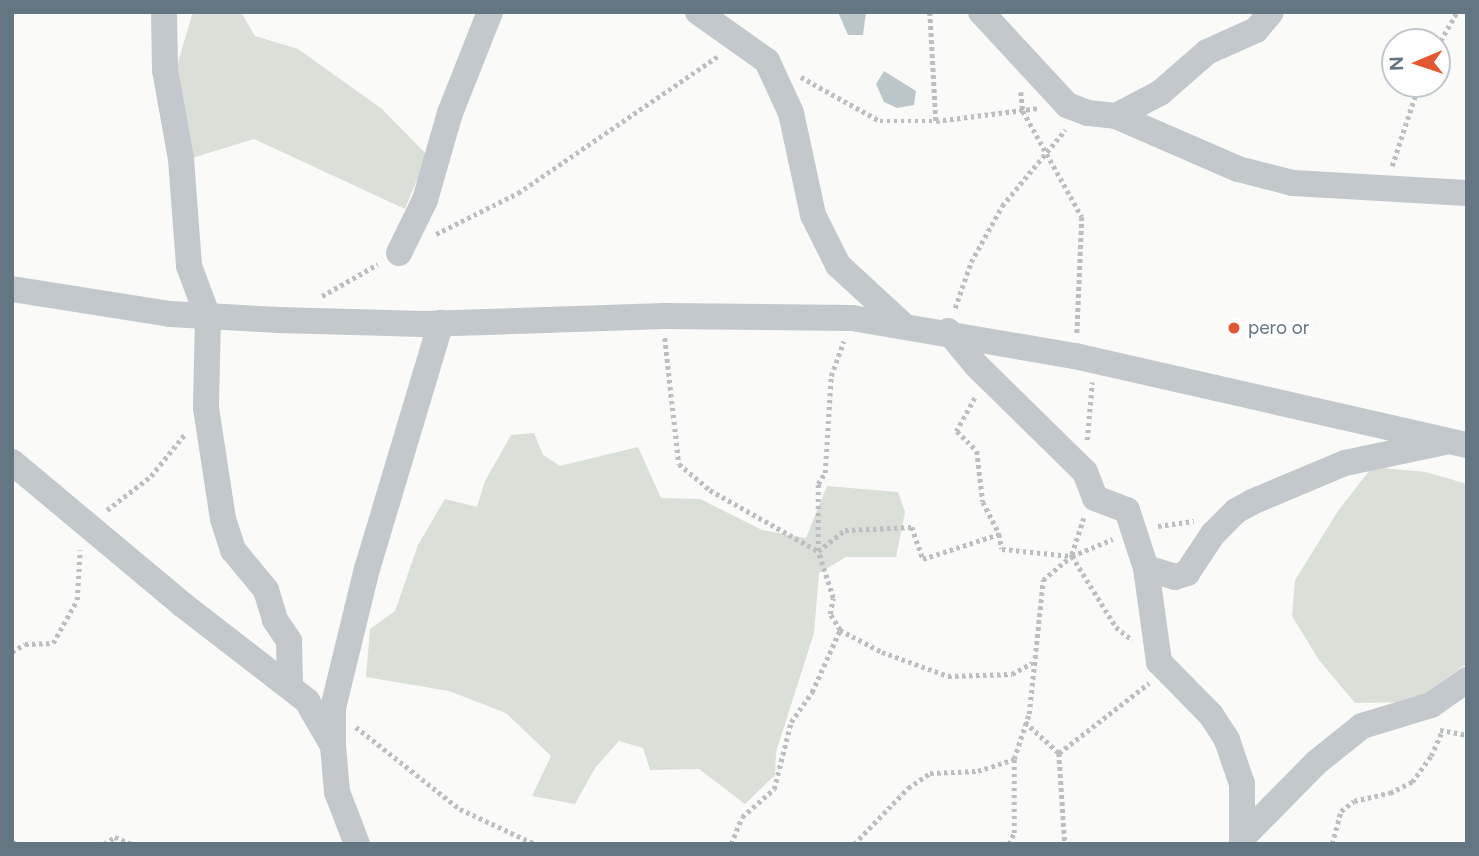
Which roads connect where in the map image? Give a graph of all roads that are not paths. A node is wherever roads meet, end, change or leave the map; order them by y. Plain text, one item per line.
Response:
1 (164, 12) edge
2 (490, 12) edge
3 (698, 12) edge
4 (981, 12) edge
5 (1271, 12) edge
6 (1116, 116) junction
7 (1467, 193) edge
8 (399, 253) road end
9 (12, 289) edge
10 (208, 317) junction
11 (441, 323) junction
12 (902, 324) junction
13 (948, 331) junction
14 (1460, 442) edge
15 (12, 462) edge
16 (1146, 568) junction
17 (1467, 680) edge
18 (290, 684) junction
19 (332, 746) junction
20 (1243, 841) edge
21 (357, 844) edge

1 - 10 street
2 - 8 street
3 - 12 street
4 - 6 street
5 - 6 street
6 - 7 street
9 - 10 street
10 - 11 street
10 - 18 street
11 - 12 street
11 - 19 street
12 - 13 street
13 - 14 street
13 - 16 street
14 - 16 street
15 - 18 street
16 - 20 street
17 - 20 street
18 - 19 street
19 - 21 street

